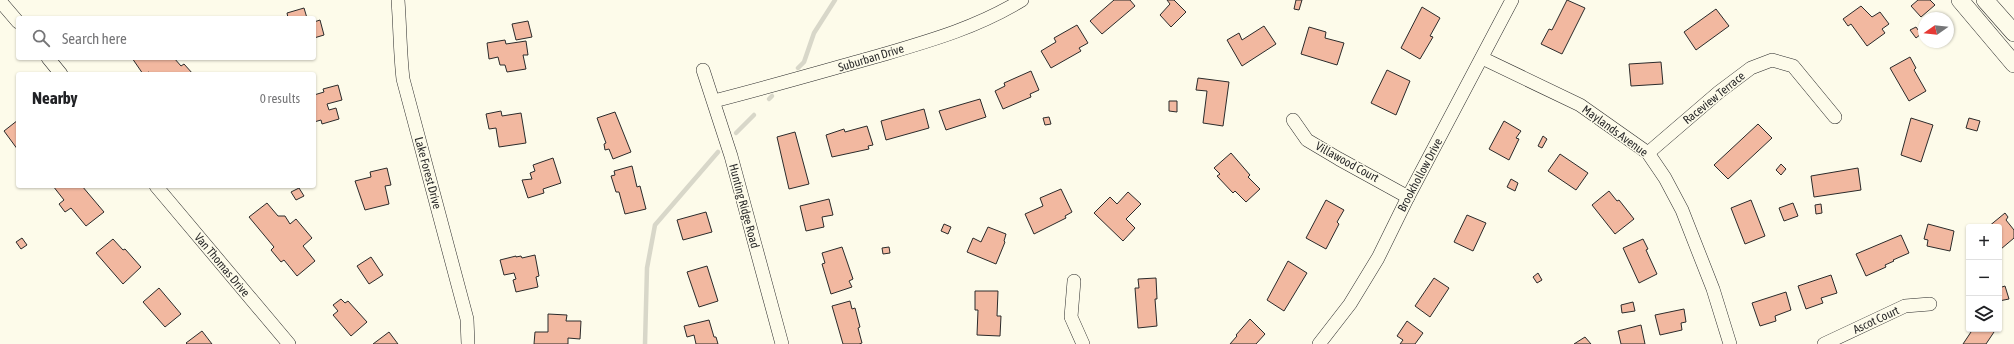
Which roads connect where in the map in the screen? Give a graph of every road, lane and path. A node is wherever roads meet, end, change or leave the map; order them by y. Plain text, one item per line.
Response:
1 (398, 0) edge
2 (1022, 0) edge
3 (1512, 0) edge
4 (1960, 0) edge
5 (1985, 0) edge
6 (0, 1) edge
7 (16, 20) edge
8 (2014, 33) edge
9 (1482, 58) junction
10 (50, 60) edge
11 (2014, 64) edge
12 (703, 70) dead end
13 (60, 72) edge
14 (714, 101) junction
15 (1835, 117) dead end
16 (1293, 120) dead end
17 (1648, 153) junction
18 (158, 188) edge
19 (1408, 196) junction
20 (1074, 281) dead end
21 (1930, 304) dead end
22 (289, 344) edge
23 (468, 344) edge
24 (782, 344) edge
25 (1083, 344) edge
26 (1319, 344) edge
27 (1730, 344) edge
28 (1824, 344) edge

1 - 23 street, Lake Forest Drive
2 - 14 street, Suburban Drive
3 - 9 street, Brookhollow Drive
4 - 11 street
5 - 8 street
6 - 7 street
9 - 17 street, Maylands Avenue
9 - 19 street, Brookhollow Drive
10 - 13 street
12 - 14 street, Hunting Ridge Road
14 - 24 street, Hunting Ridge Road
15 - 17 street, Raceview Terrace
16 - 19 street, Villawood Court
17 - 27 street, Maylands Avenue
18 - 22 street, Van Thomas Drive
19 - 26 street, Brookhollow Drive
20 - 25 street
21 - 28 street, Ascot Court

